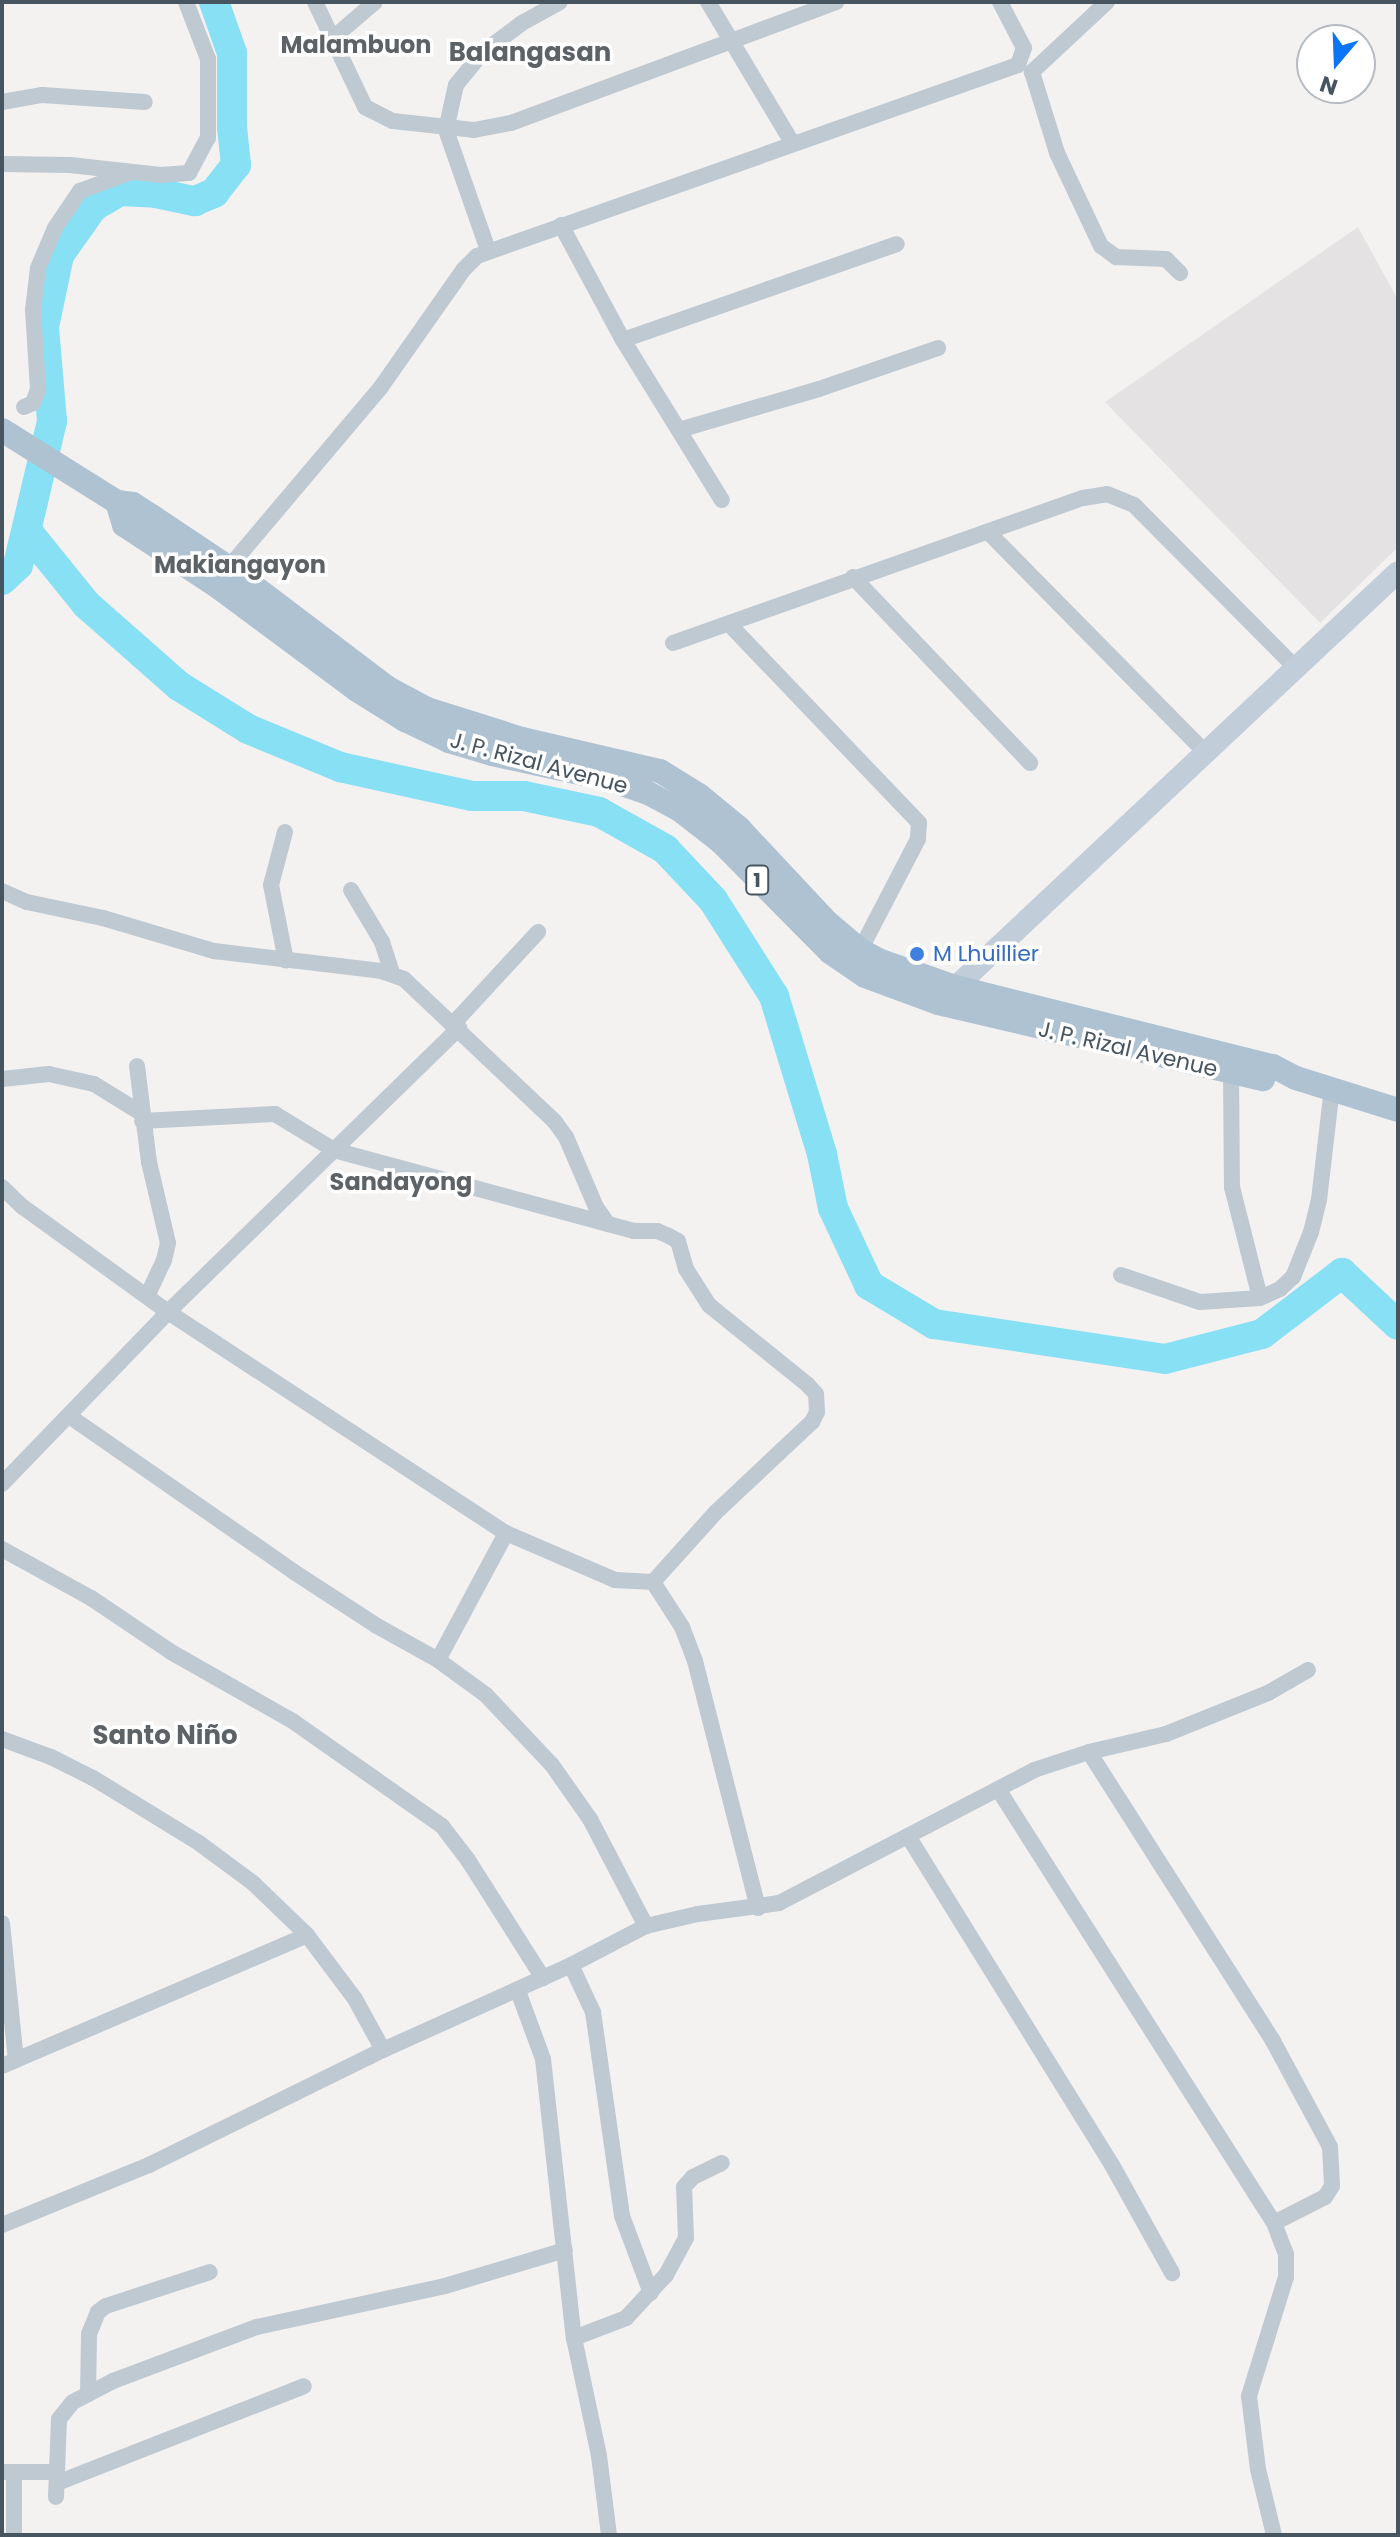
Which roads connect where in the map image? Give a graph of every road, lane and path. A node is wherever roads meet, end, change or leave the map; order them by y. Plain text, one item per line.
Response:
1 (186, 2) edge
2 (315, 2) edge
3 (375, 2) edge
4 (560, 2) edge
5 (708, 2) edge
6 (836, 2) edge
7 (1000, 2) edge
8 (1107, 2) edge
9 (333, 38) junction
10 (730, 43) junction
11 (1025, 69) junction
12 (2, 102) edge
13 (145, 102) dead end
14 (446, 130) junction
15 (793, 144) junction
16 (2, 164) edge
17 (138, 171) junction
18 (561, 225) junction
19 (897, 244) dead end
20 (488, 250) junction
21 (1180, 273) dead end
22 (623, 340) junction
23 (938, 348) dead end
24 (24, 407) dead end
25 (679, 430) junction
26 (7, 434) edge
27 (722, 500) dead end
28 (989, 533) junction
29 (1398, 572) edge
30 (222, 577) junction
31 (853, 577) junction
32 (729, 624) junction
33 (673, 643) dead end
34 (1295, 667) junction
35 (1205, 752) junction
36 (1030, 763) dead end
37 (285, 832) dead end
38 (351, 890) dead end
39 (2, 891) edge
40 (538, 932) dead end
41 (855, 958) junction
42 (286, 961) junction
43 (392, 973) junction
44 (947, 995) junction
45 (457, 1025) junction
46 (137, 1066) dead end
47 (1231, 1073) junction
48 (1296, 1078) junction
49 (2, 1079) edge
50 (1332, 1088) junction
51 (1398, 1110) edge
52 (141, 1117) junction
53 (334, 1150) junction
54 (2, 1187) edge
55 (608, 1224) junction
56 (1121, 1275) dead end
57 (147, 1296) junction
58 (1260, 1298) junction
59 (168, 1312) junction
60 (69, 1416) junction
61 (2, 1484) edge
62 (506, 1533) junction
63 (2, 1549) edge
64 (653, 1582) junction
65 (438, 1660) junction
66 (1308, 1670) dead end
67 (2, 1739) edge
68 (1089, 1752) junction
69 (998, 1789) junction
70 (908, 1836) junction
71 (758, 1908) junction
72 (646, 1926) junction
73 (2, 1933) edge
74 (307, 1935) junction
75 (571, 1965) junction
76 (543, 1978) junction
77 (518, 1991) junction
78 (383, 2050) junction
79 (9, 2063) edge
80 (722, 2163) dead end
81 (1274, 2223) junction
82 (2, 2225) edge
83 (565, 2250) junction
84 (210, 2272) dead end
85 (1172, 2273) dead end
86 (651, 2293) junction
87 (574, 2338) junction
88 (304, 2386) dead end
89 (88, 2394) junction
90 (8, 2472) edge
91 (57, 2484) junction
92 (14, 2535) edge
93 (609, 2535) edge
94 (1274, 2535) edge

1 - 17 street
2 - 9 street
3 - 9 street
4 - 14 street
5 - 10 street
6 - 10 street
7 - 11 street
8 - 11 street
9 - 14 street
10 - 14 street
10 - 15 street
11 - 15 street
11 - 21 street
12 - 13 street
14 - 20 street
15 - 18 street
16 - 17 street
17 - 24 street
18 - 20 street
18 - 22 street
19 - 22 street
20 - 30 street
22 - 25 street
23 - 25 street
25 - 27 street
26 - 30 main road, J. P. Rizal Avenue / 1
28 - 31 street
28 - 34 street
28 - 35 street
29 - 34 main road
30 - 41 main road, J. P. Rizal Avenue / 1
31 - 32 street
31 - 36 street
32 - 33 street
32 - 41 street
34 - 35 main road
35 - 44 main road
37 - 42 street
38 - 43 street
39 - 42 street
40 - 45 street
41 - 44 main road, J. P. Rizal Avenue / 1
42 - 43 street
43 - 45 street
44 - 47 main road, J. P. Rizal Avenue / 1
44 - 48 main road, J. P. Rizal Avenue / 1
45 - 53 street
45 - 55 street
46 - 52 street
47 - 48 main road, J. P. Rizal Avenue / 1
47 - 58 street
48 - 50 main road, J. P. Rizal Avenue / 1
49 - 52 street
50 - 51 main road, J. P. Rizal Avenue / 1
50 - 58 street
52 - 53 street
52 - 57 street
53 - 55 street
53 - 59 street
54 - 57 street
55 - 64 street
56 - 58 street
57 - 59 street
59 - 60 street
59 - 62 street
60 - 61 street
60 - 65 street
62 - 64 street
62 - 65 street
63 - 76 street
64 - 71 street
65 - 72 street
66 - 68 street
67 - 74 street
68 - 69 street
68 - 81 street
69 - 70 street
69 - 81 street
70 - 71 street
70 - 85 street
71 - 72 street
72 - 75 street
73 - 79 street
74 - 78 street
74 - 79 street
75 - 76 street
75 - 86 street
76 - 77 street
77 - 78 street
77 - 83 street
78 - 82 street
80 - 86 street
81 - 94 street
83 - 87 street
83 - 89 street
84 - 89 street
86 - 87 street
87 - 93 street
88 - 91 street
89 - 91 street
90 - 91 street
90 - 92 street

